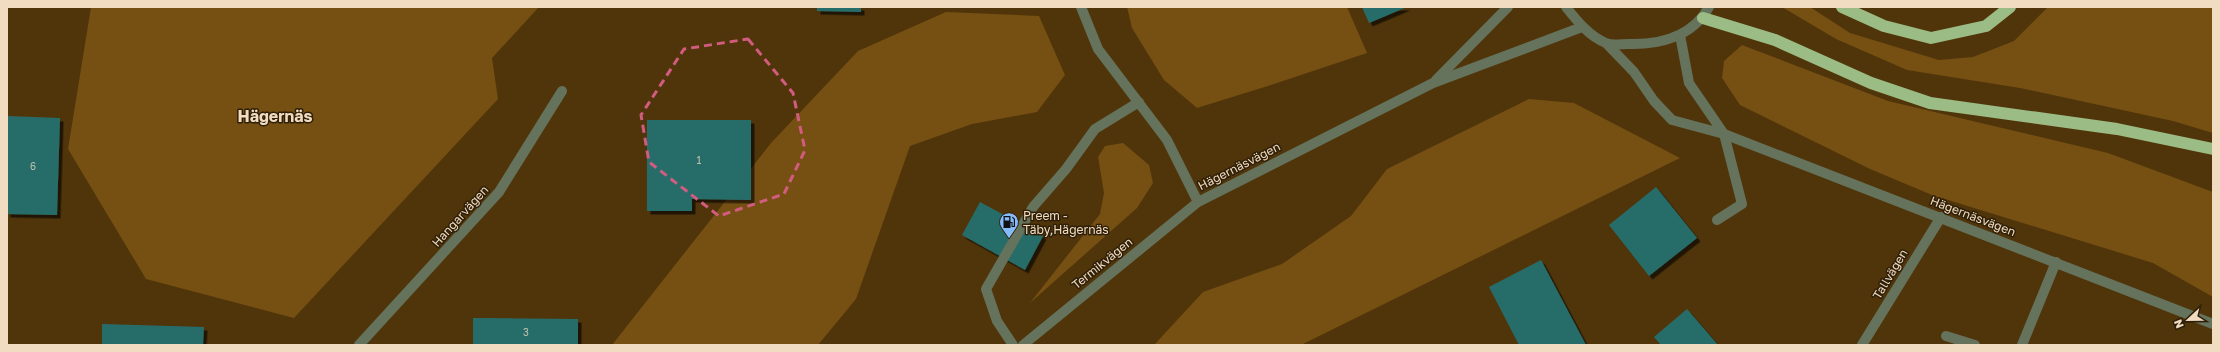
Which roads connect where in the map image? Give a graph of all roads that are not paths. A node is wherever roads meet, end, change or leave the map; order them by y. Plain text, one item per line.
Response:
1 (1081, 7) edge
2 (1508, 7) edge
3 (1566, 7) edge
4 (1842, 7) edge
5 (2010, 7) edge
6 (1706, 12) edge
7 (1582, 27) junction
8 (1680, 35) junction
9 (1607, 44) junction
10 (1433, 83) junction
11 (562, 91) dead end
12 (1139, 102) junction
13 (1724, 134) junction
14 (2213, 149) edge
15 (1198, 202) junction
16 (1941, 217) junction
17 (1717, 220) dead end
18 (2056, 262) junction
19 (2213, 324) edge
20 (1946, 336) dead end
21 (359, 345) edge
22 (1013, 345) edge
23 (1023, 345) edge
24 (1862, 345) edge
25 (1975, 345) edge
26 (2022, 345) edge

1 - 12 street, Hägernäsvägen
2 - 10 street, Hägernäsvägen
3 - 7 street, Hägernäsvägen
4 - 5 highway
6 - 8 street
6 - 14 highway
7 - 9 street, Hägernäsvägen
7 - 10 street, Hägernäsvägen
8 - 9 street
8 - 13 street
9 - 13 street, Hägernäsvägen
10 - 15 street, Hägernäsvägen
11 - 21 street, Hangarvägen
12 - 15 street, Hägernäsvägen
12 - 22 street
13 - 16 street, Hägernäsvägen
13 - 17 street
15 - 23 street, Termikvägen
16 - 18 street, Hägernäsvägen
16 - 24 street, Tallvägen
18 - 19 street, Hägernäsvägen
18 - 26 street
20 - 25 street

